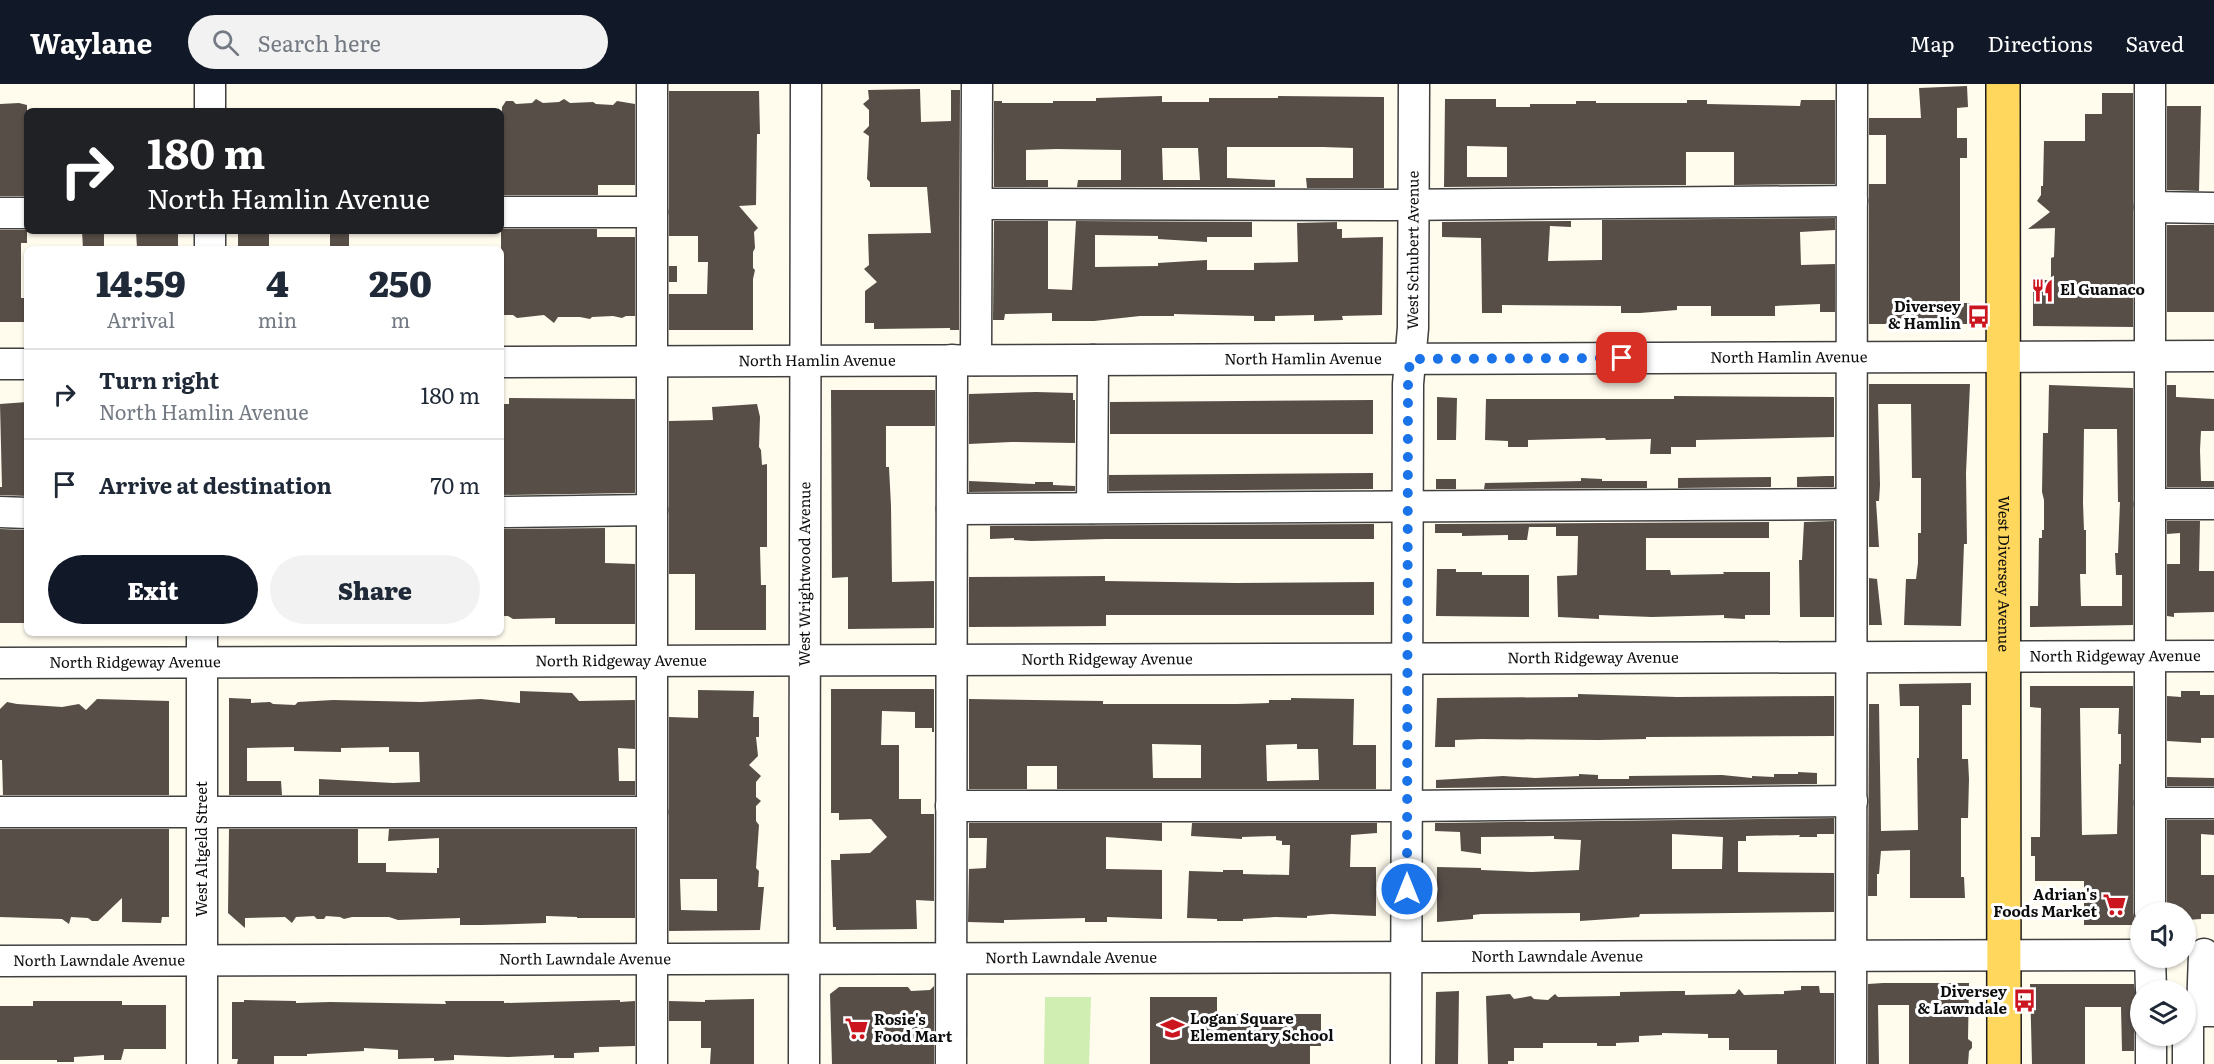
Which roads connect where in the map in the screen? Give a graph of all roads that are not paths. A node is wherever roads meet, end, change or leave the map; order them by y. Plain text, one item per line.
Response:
1 (210, 84) edge
2 (652, 84) edge
3 (806, 84) edge
4 (977, 84) edge
5 (1414, 84) edge
6 (1852, 84) edge
7 (2003, 84) edge
8 (2150, 84) edge
9 (210, 108) edge
10 (1852, 201) junction
11 (977, 204) junction
12 (1413, 205) junction
13 (2150, 207) junction
14 (2214, 208) edge
15 (504, 212) edge
16 (652, 212) junction
17 (0, 213) edge
18 (24, 213) edge
19 (1852, 357) junction
20 (2003, 357) junction
21 (2150, 357) junction
22 (2214, 357) edge
23 (1410, 359) junction
24 (964, 360) junction
25 (1094, 360) junction
26 (806, 361) junction
27 (504, 362) edge
28 (652, 362) junction
29 (0, 364) edge
30 (24, 364) edge
31 (1851, 504) junction
32 (2150, 504) junction
33 (2214, 504) edge
34 (1407, 506) junction
35 (1092, 508) junction
36 (952, 509) junction
37 (652, 510) junction
38 (0, 512) edge
39 (504, 512) edge
40 (24, 513) edge
41 (202, 636) edge
42 (2214, 656) edge
43 (1851, 657) junction
44 (2003, 657) junction
45 (2150, 657) junction
46 (1407, 659) junction
47 (805, 660) junction
48 (952, 660) junction
49 (652, 661) junction
50 (202, 662) junction
51 (0, 663) edge
52 (1852, 801) junction
53 (2150, 802) junction
54 (2214, 803) edge
55 (951, 806) junction
56 (1407, 807) junction
57 (0, 812) edge
58 (652, 812) junction
59 (202, 813) junction
60 (2150, 902) edge
61 (2201, 954) edge
62 (2130, 955) edge
63 (2003, 956) junction
64 (1851, 957) junction
65 (1406, 958) junction
66 (652, 959) junction
67 (804, 959) junction
68 (951, 959) junction
69 (202, 960) junction
70 (0, 961) edge
71 (2208, 1011) edge
72 (2151, 1046) edge
73 (202, 1064) edge
74 (652, 1064) edge
75 (804, 1064) edge
76 (951, 1064) edge
77 (1406, 1064) edge
78 (1851, 1064) edge
79 (2004, 1064) edge
80 (2151, 1064) edge
81 (2188, 1064) edge

1 - 9 street
2 - 16 street
3 - 26 street, West Wrightwood Avenue
4 - 11 street
5 - 12 street, West Schubert Avenue
6 - 10 street
7 - 20 main road, West Diversey Avenue
8 - 13 street
10 - 12 street
10 - 19 street
11 - 12 street
11 - 24 street
12 - 23 street, West Schubert Avenue
13 - 14 street
13 - 21 street
15 - 16 street
16 - 28 street
17 - 18 street
19 - 20 street, North Hamlin Avenue
19 - 23 street, North Hamlin Avenue
19 - 31 street
20 - 21 street, North Hamlin Avenue
20 - 44 main road, West Diversey Avenue
21 - 22 street, North Hamlin Avenue
21 - 32 street
23 - 25 street, North Hamlin Avenue
23 - 34 street, West Schubert Avenue
24 - 25 street, North Hamlin Avenue
24 - 26 street, North Hamlin Avenue
24 - 36 street
25 - 35 street
26 - 28 street, North Hamlin Avenue
26 - 47 street, West Wrightwood Avenue
27 - 28 street, North Hamlin Avenue
28 - 37 street
29 - 30 street
31 - 34 street
31 - 43 street
32 - 33 street
32 - 45 street
34 - 35 street
34 - 46 street, West Schubert Avenue
35 - 36 street
36 - 48 street
37 - 39 street
37 - 49 street
38 - 40 street
41 - 50 street, West Altgeld Street
42 - 45 street, North Ridgeway Avenue
43 - 44 street, North Ridgeway Avenue
43 - 46 street, North Ridgeway Avenue
43 - 52 street
44 - 45 street, North Ridgeway Avenue
44 - 63 main road, West Diversey Avenue
45 - 53 street
46 - 48 street, North Ridgeway Avenue
46 - 56 street, West Schubert Avenue
47 - 48 street, North Ridgeway Avenue
47 - 49 street, North Ridgeway Avenue
47 - 67 street, West Wrightwood Avenue
48 - 55 street
49 - 50 street, North Ridgeway Avenue
49 - 58 street
50 - 51 street, North Ridgeway Avenue
50 - 59 street, West Altgeld Street
52 - 56 street
52 - 64 street
53 - 54 street
53 - 60 street
55 - 56 street
55 - 68 street
56 - 65 street, West Schubert Avenue
57 - 59 street
58 - 59 street
58 - 66 street
59 - 69 street, West Altgeld Street
61 - 71 street
62 - 63 street, North Lawndale Avenue
63 - 64 street, North Lawndale Avenue
63 - 79 main road, West Diversey Avenue
64 - 65 street, North Lawndale Avenue
64 - 78 street
65 - 68 street, North Lawndale Avenue
65 - 77 street, West Schubert Avenue
66 - 67 street, North Lawndale Avenue
66 - 69 street, North Lawndale Avenue
66 - 74 street
67 - 68 street, North Lawndale Avenue
67 - 75 street, West Wrightwood Avenue
68 - 76 street
69 - 70 street, North Lawndale Avenue
69 - 73 street, West Altgeld Street
71 - 81 street
72 - 80 street

